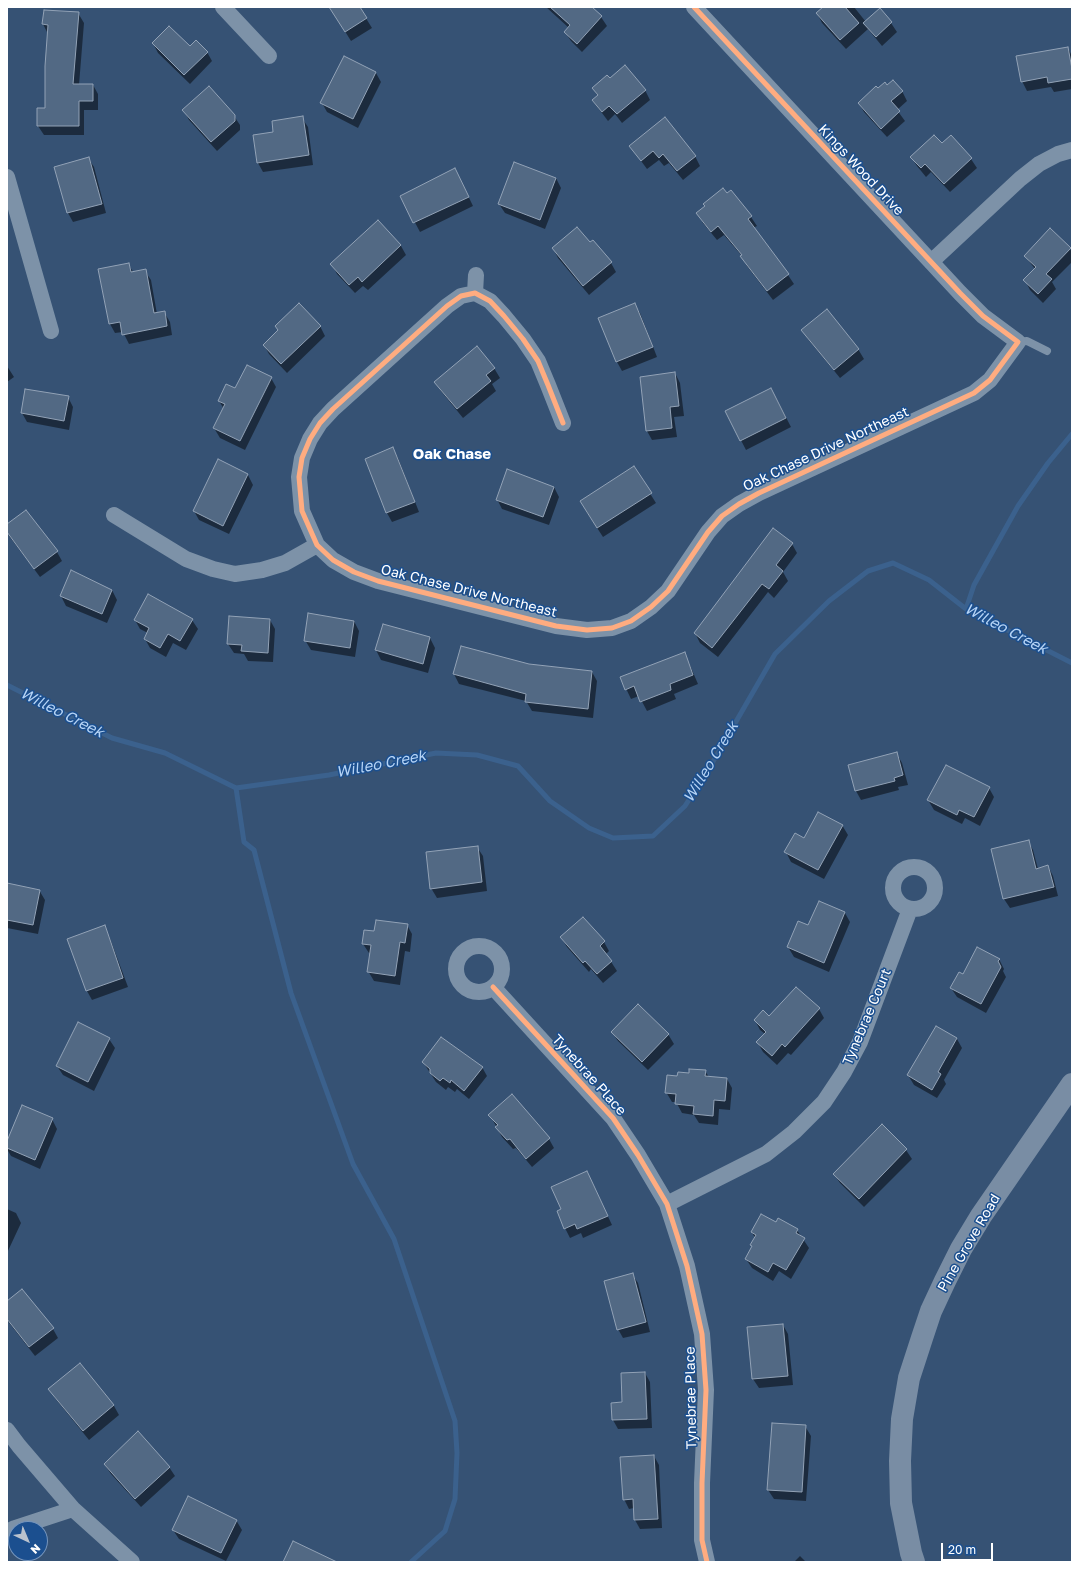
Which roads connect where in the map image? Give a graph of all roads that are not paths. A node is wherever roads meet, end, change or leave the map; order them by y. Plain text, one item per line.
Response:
1 (223, 7) edge
2 (694, 7) edge
3 (269, 56) dead end
4 (1072, 150) edge
5 (7, 177) edge
6 (931, 262) junction
7 (476, 275) dead end
8 (475, 294) junction
9 (51, 331) dead end
10 (1018, 342) junction
11 (1047, 351) dead end
12 (563, 423) dead end
13 (114, 516) dead end
14 (317, 545) junction
15 (910, 909) dead end
16 (493, 987) dead end
17 (1072, 1084) edge
18 (667, 1204) junction
19 (7, 1430) edge
20 (73, 1509) junction
21 (7, 1532) edge
22 (132, 1562) edge
23 (707, 1562) edge
24 (914, 1562) edge

1 - 3 street
2 - 6 street, Kings Wood Drive
4 - 6 street
5 - 9 street
6 - 10 street, Kings Wood Drive
7 - 8 street
8 - 12 street
8 - 14 street, Oak Chase Drive Northeast
10 - 11 lane
10 - 14 street, Oak Chase Drive Northeast
13 - 14 street
15 - 18 street, Tynebrae Court
16 - 18 street, Tynebrae Place
17 - 24 main road, Pine Grove Road
18 - 23 street, Tynebrae Place
19 - 20 street
20 - 21 street
20 - 22 street

